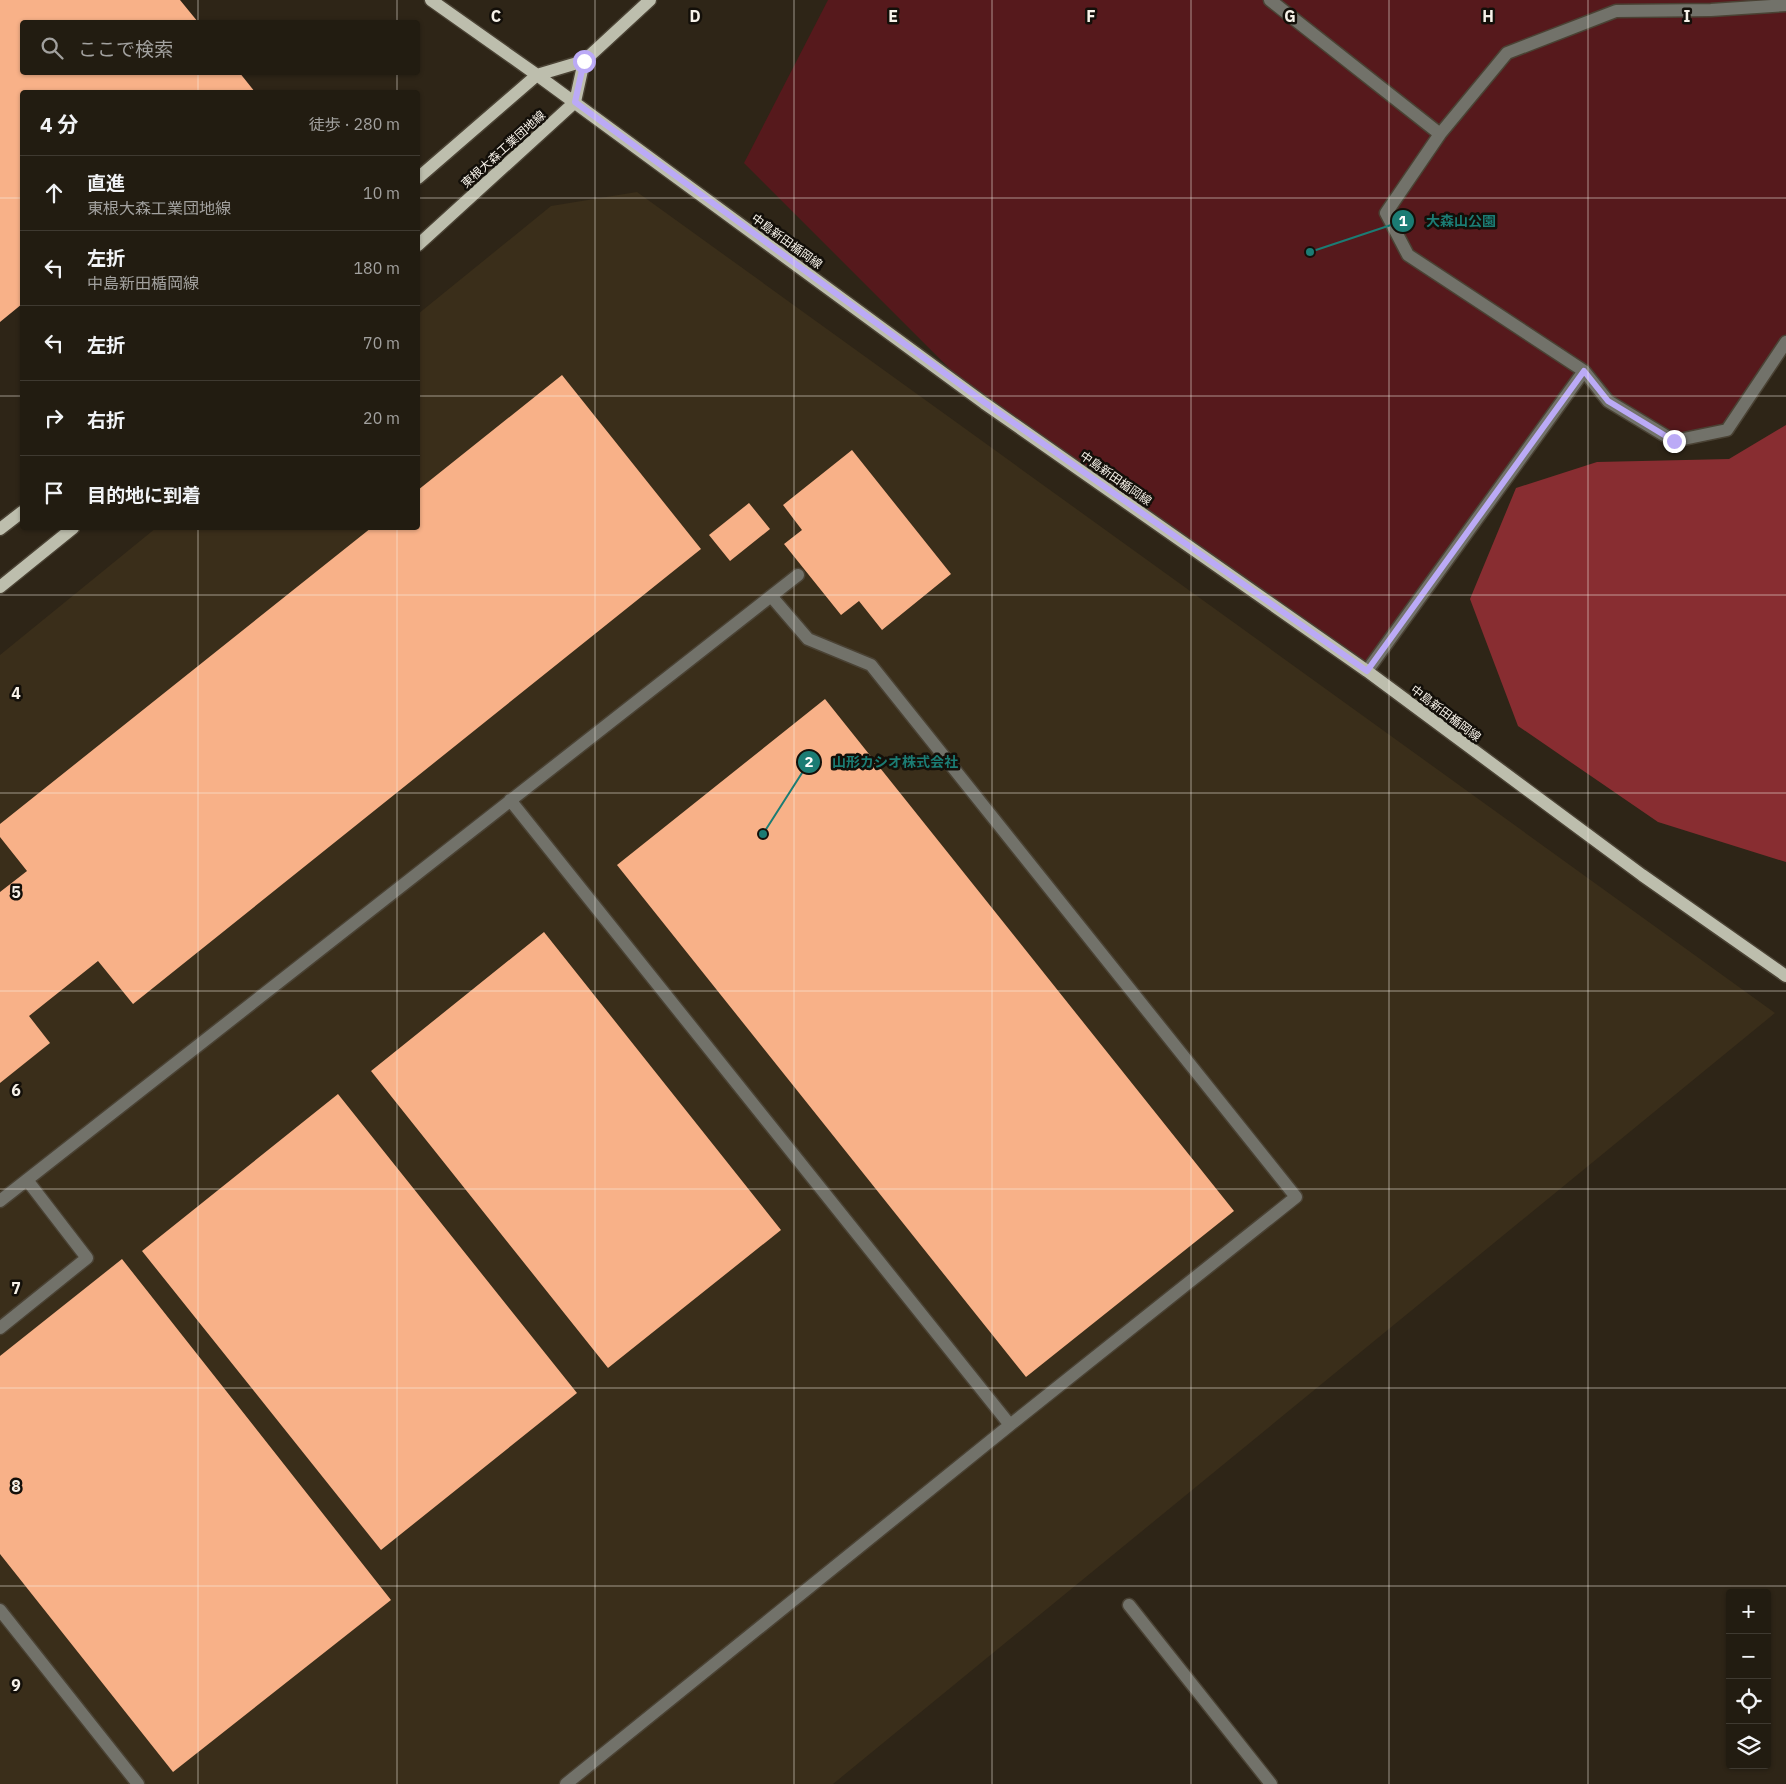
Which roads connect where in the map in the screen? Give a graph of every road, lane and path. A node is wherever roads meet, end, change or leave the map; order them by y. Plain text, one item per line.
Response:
1 (431, 0) edge
2 (650, 0) edge
3 (1270, 0) edge
4 (1786, 5) edge
5 (584, 61) junction
6 (538, 75) junction
7 (575, 102) junction
8 (1440, 134) junction
9 (420, 176) edge
10 (420, 243) edge
11 (1786, 342) edge
12 (1584, 371) junction
13 (20, 514) edge
14 (0, 530) edge
15 (71, 530) edge
16 (798, 575) dead end
17 (0, 587) edge
18 (771, 596) junction
19 (1367, 671) junction
20 (510, 800) junction
21 (1786, 976) edge
22 (27, 1180) junction
23 (0, 1200) edge
24 (0, 1328) edge
25 (1010, 1425) junction
26 (1129, 1605) dead end
27 (0, 1610) edge
28 (138, 1784) edge
29 (566, 1784) edge
30 (1271, 1784) edge

1 - 6 main road, 中島新田楯岡線
2 - 5 main road
3 - 8 lane
4 - 8 lane
5 - 6 main road
5 - 7 main road
6 - 7 main road, 中島新田楯岡線
6 - 9 main road
7 - 10 main road, 東根大森工業団地線
7 - 19 main road, 中島新田楯岡線
8 - 12 lane
11 - 12 lane
12 - 19 lane
13 - 14 main road
15 - 17 main road
16 - 18 lane
18 - 20 lane
18 - 25 lane
19 - 21 main road, 中島新田楯岡線
20 - 22 lane
20 - 25 lane
22 - 23 lane
22 - 24 lane
25 - 29 lane
26 - 30 lane
27 - 28 lane

